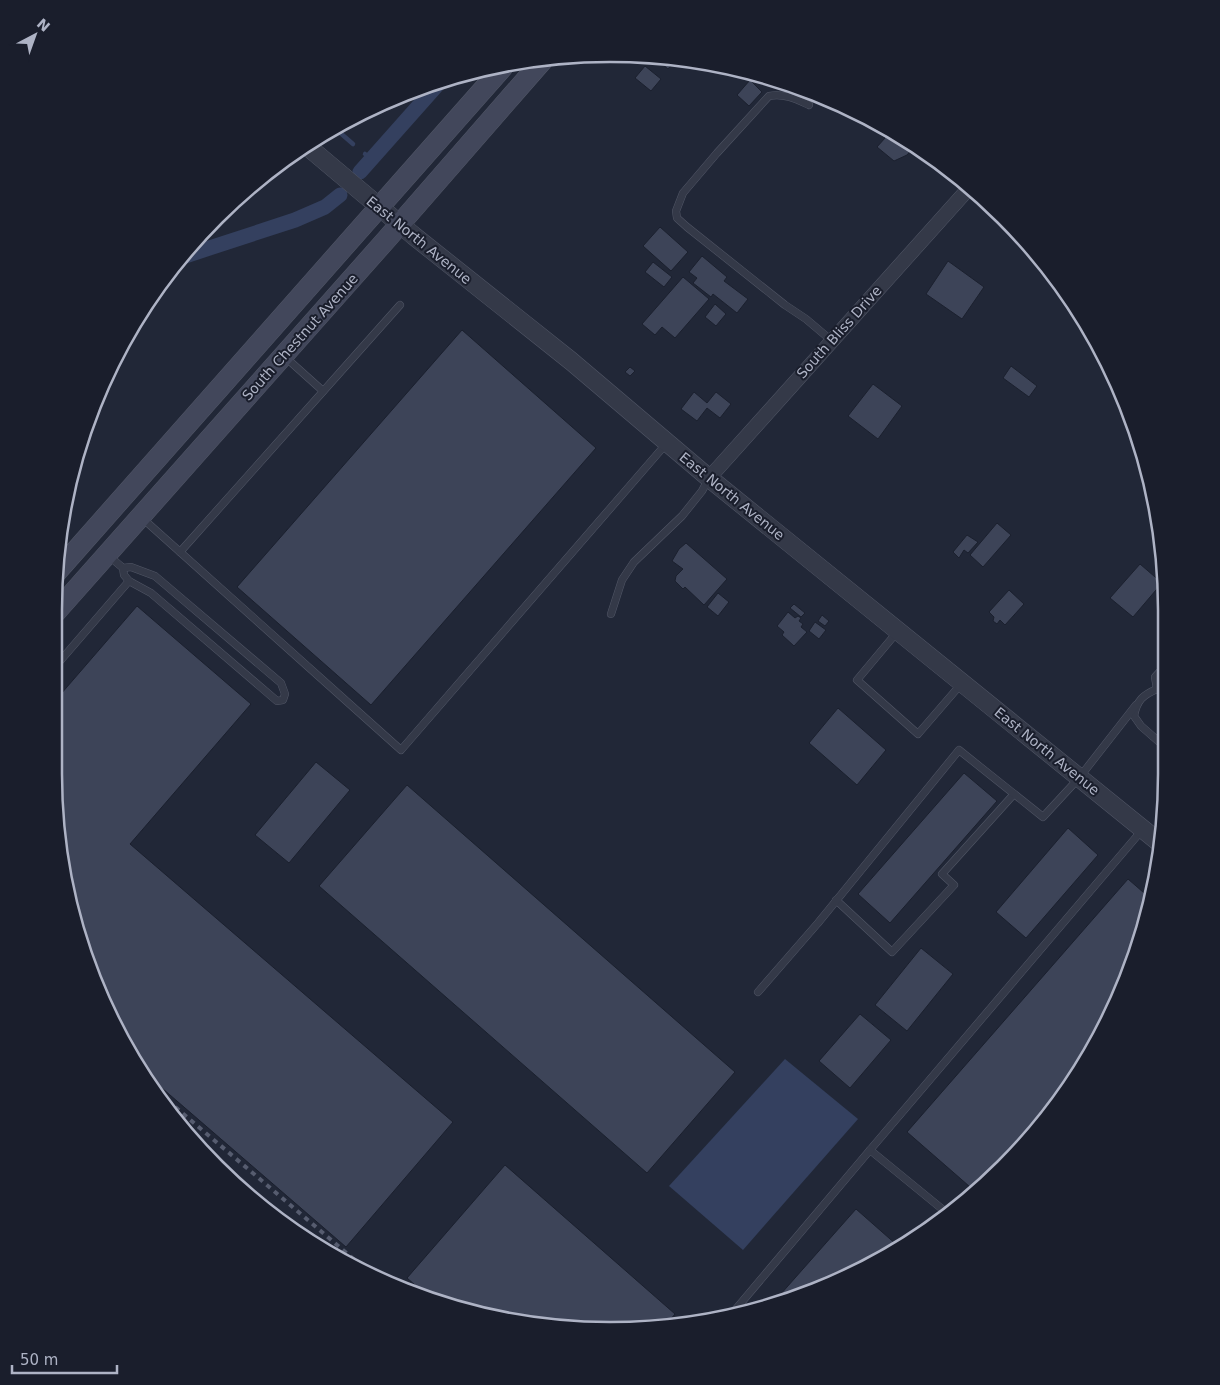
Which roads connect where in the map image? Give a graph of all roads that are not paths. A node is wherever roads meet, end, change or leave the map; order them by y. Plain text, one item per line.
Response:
1 (537, 67) edge
2 (495, 75) edge
3 (809, 105) dead end
4 (313, 151) edge
5 (965, 193) edge
6 (379, 208) junction
7 (399, 225) junction
8 (400, 305) dead end
9 (832, 341) junction
10 (283, 356) junction
11 (322, 392) junction
12 (667, 443) junction
13 (709, 478) junction
14 (140, 517) junction
15 (180, 552) junction
16 (107, 554) junction
17 (65, 561) edge
18 (123, 568) junction
19 (129, 581) junction
20 (62, 605) edge
21 (611, 614) dead end
22 (898, 631) junction
23 (62, 659) edge
24 (1158, 674) edge
25 (962, 683) junction
26 (1157, 689) joint
27 (1136, 705) junction
28 (1158, 741) edge
29 (1079, 778) junction
30 (1014, 794) junction
31 (1143, 829) junction
32 (1154, 837) edge
33 (836, 900) junction
34 (758, 992) dead end
35 (870, 1150) junction
36 (942, 1210) edge
37 (737, 1307) edge

1 - 7 main road, South Chestnut Avenue
2 - 6 main road, South Chestnut Avenue
3 - 9 lane
4 - 6 street, East North Avenue
5 - 9 street, South Bliss Drive
6 - 7 street, East North Avenue
6 - 17 main road, South Chestnut Avenue
7 - 10 main road, South Chestnut Avenue
7 - 12 street, East North Avenue
8 - 11 lane
9 - 13 street, South Bliss Drive
10 - 11 lane
10 - 14 main road, South Chestnut Avenue
11 - 15 lane
12 - 13 street, East North Avenue
12 - 15 lane
13 - 21 lane
13 - 22 street, East North Avenue
14 - 15 lane
14 - 16 main road, South Chestnut Avenue
16 - 18 lane
16 - 20 main road, South Chestnut Avenue
18 - 19 lane
18 - 19 lane
19 - 23 lane
22 - 25 street, East North Avenue
22 - 25 lane
24 - 26 lane
25 - 29 street, East North Avenue
26 - 27 lane
27 - 28 lane
27 - 29 lane
29 - 30 lane
29 - 31 street, East North Avenue
30 - 33 lane
30 - 33 lane
31 - 32 street, East North Avenue
31 - 35 lane
33 - 34 lane
35 - 36 lane
35 - 37 lane

